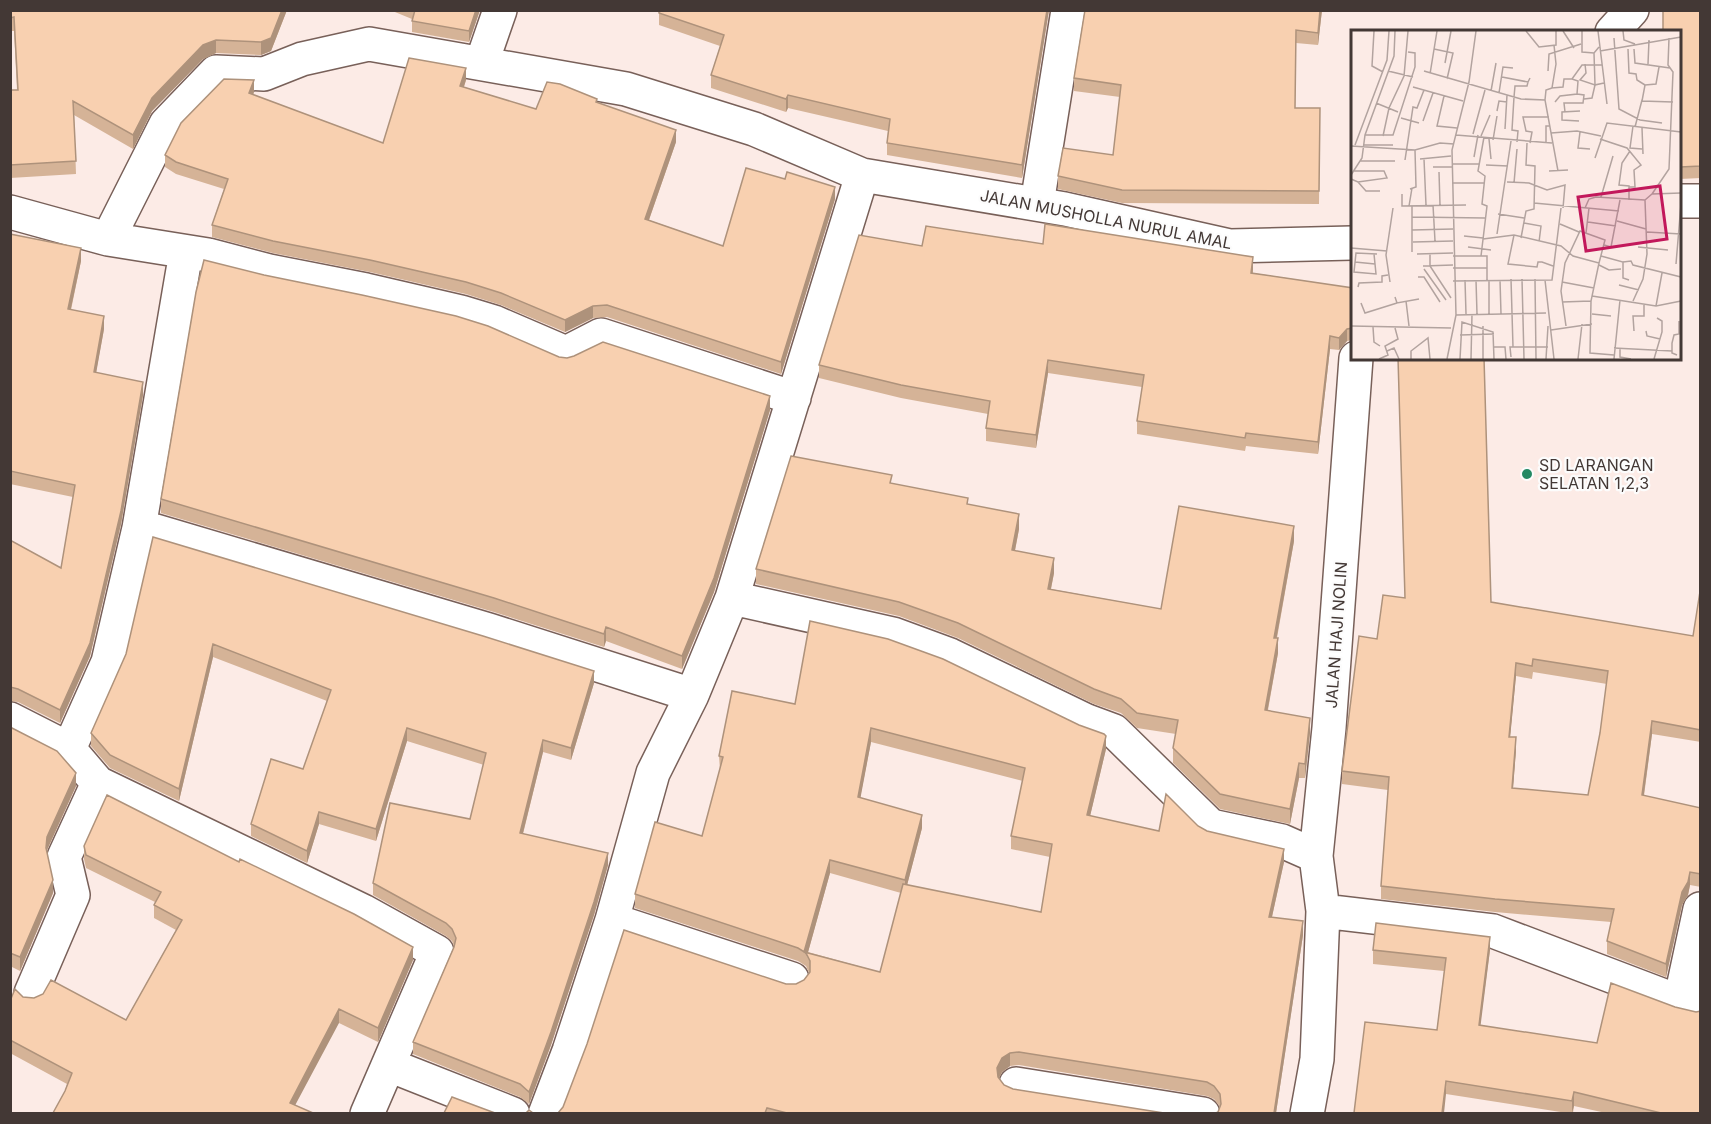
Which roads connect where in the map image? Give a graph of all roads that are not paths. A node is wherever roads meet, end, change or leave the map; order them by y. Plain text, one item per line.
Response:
1 (500, 10) edge
2 (1068, 10) edge
3 (1632, 10) edge
4 (1614, 30) edge
5 (482, 62) junction
6 (862, 175) junction
7 (1681, 201) edge
8 (1701, 201) edge
9 (1037, 204) junction
10 (10, 212) edge
11 (108, 238) junction
12 (1351, 243) edge
13 (186, 252) junction
14 (1356, 360) edge
15 (794, 398) junction
16 (140, 528) junction
17 (732, 598) junction
18 (692, 694) junction
19 (10, 719) edge
20 (69, 749) junction
21 (98, 783) junction
22 (1316, 856) junction
23 (1701, 909) edge
24 (1323, 911) junction
25 (612, 920) junction
26 (792, 979) dead end
27 (31, 993) dead end
28 (1690, 1005) edge
29 (388, 1065) junction
30 (1016, 1084) dead end
31 (367, 1113) edge
32 (513, 1113) edge
33 (545, 1113) edge
34 (1203, 1113) edge
35 (1307, 1113) edge

1 - 5 street
2 - 9 street
3 - 4 street
5 - 6 street, JALAN MUSHOLLA NURUL AMAL
5 - 11 street, JALAN MUSHOLLA NURUL AMAL
6 - 9 street, JALAN MUSHOLLA NURUL AMAL
6 - 15 street
7 - 8 street
9 - 12 street, JALAN MUSHOLLA NURUL AMAL
10 - 11 street
11 - 13 street
13 - 15 street
13 - 16 street
14 - 22 street, JALAN HAJI NOLIN
15 - 17 street
16 - 18 street
16 - 20 street
17 - 18 street
17 - 22 street
18 - 25 street
19 - 20 street
20 - 21 street
21 - 27 street
21 - 29 street
22 - 24 street, JALAN HAJI NOLIN
23 - 28 street
24 - 28 street
24 - 35 street, JALAN HAJI NOLIN
25 - 26 street
25 - 33 street
29 - 31 street
29 - 32 street
30 - 34 street

